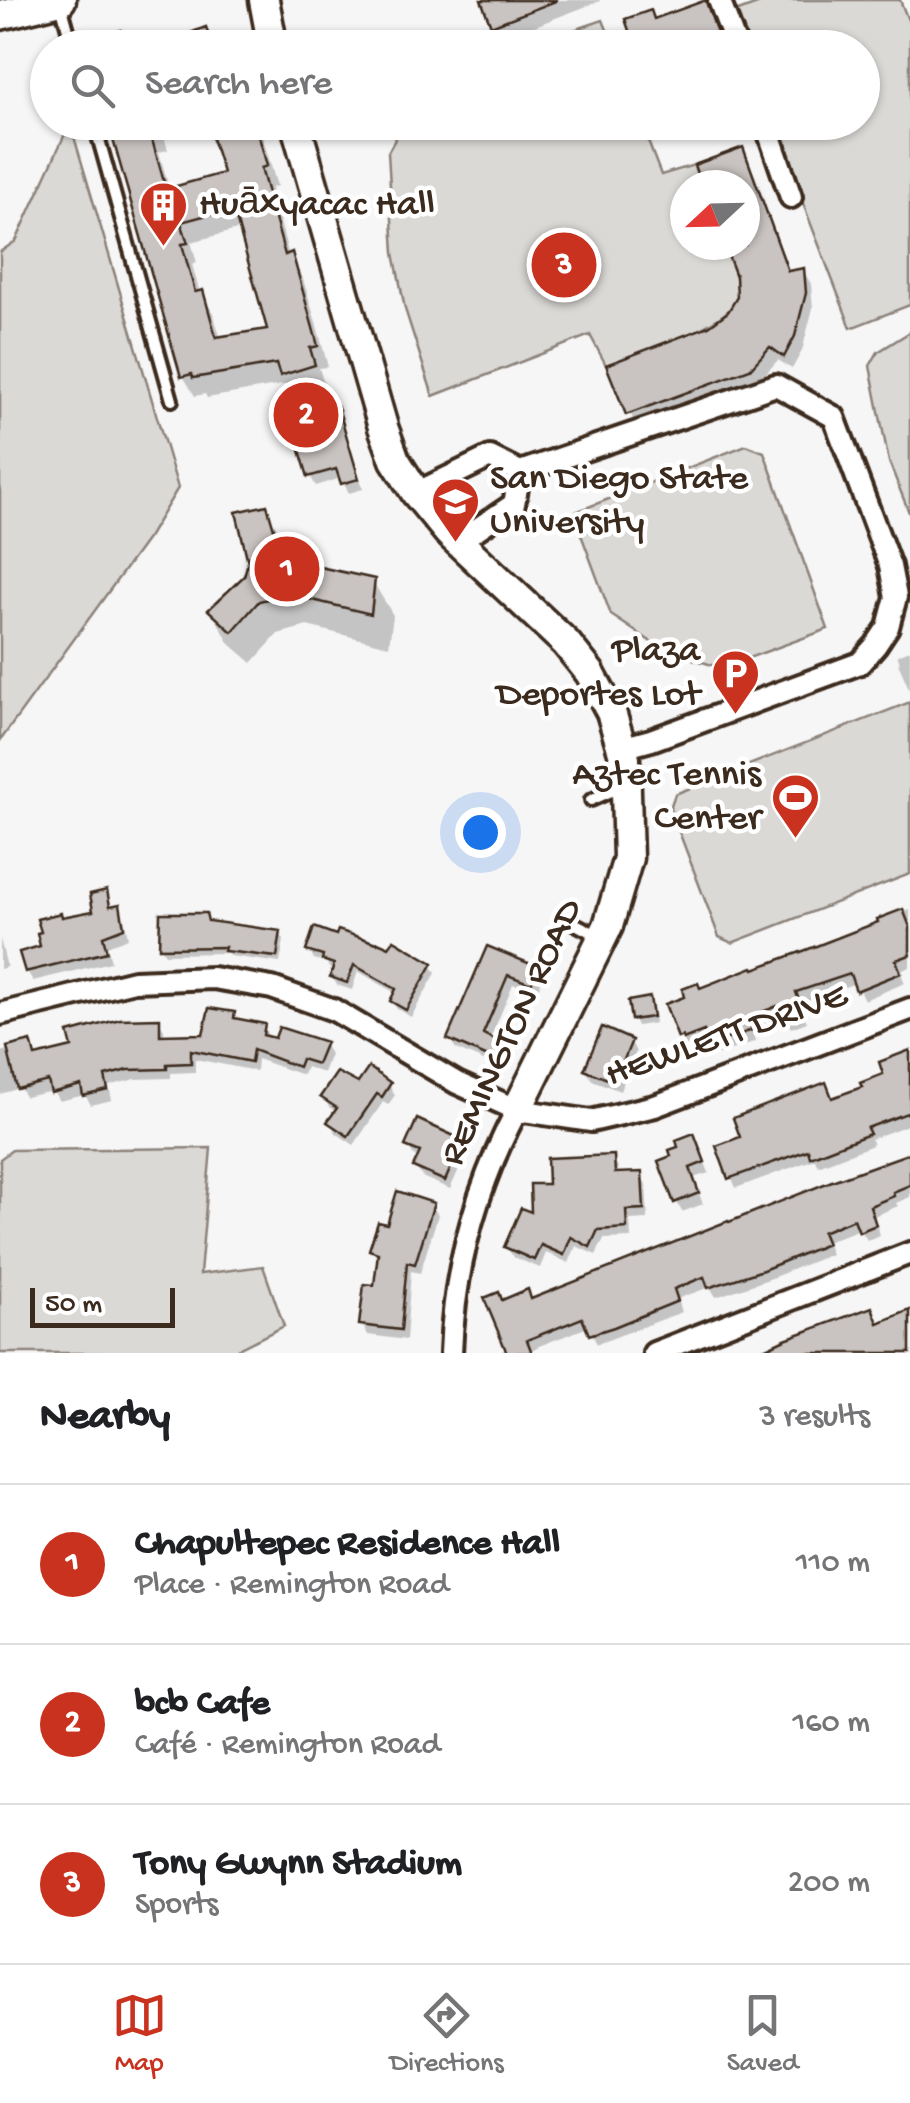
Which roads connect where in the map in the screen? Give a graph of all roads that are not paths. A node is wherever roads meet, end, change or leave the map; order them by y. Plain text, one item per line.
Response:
1 (61, 0) edge
2 (264, 0) edge
3 (719, 0) edge
4 (0, 15) edge
5 (69, 30) edge
6 (270, 30) edge
7 (730, 30) edge
8 (99, 140) edge
9 (300, 140) edge
10 (771, 140) edge
11 (791, 197) dead end
12 (172, 400) dead end
13 (520, 472) junction
14 (416, 493) junction
15 (458, 542) junction
16 (622, 748) junction
17 (626, 784) junction
18 (590, 800) dead end
19 (572, 922) dead end
20 (602, 938) junction
21 (910, 1008) edge
22 (0, 1014) edge
23 (517, 1110) junction
24 (910, 1253) edge
25 (451, 1353) edge
26 (654, 1353) edge

1 - 4 street
1 - 5 lane
2 - 6 street
3 - 7 street
8 - 12 lane
9 - 14 street, REMINGTON ROAD
10 - 11 street
13 - 14 street
13 - 15 street
13 - 16 street
14 - 15 street, REMINGTON ROAD
15 - 16 street, REMINGTON ROAD
16 - 17 street, REMINGTON ROAD
17 - 18 lane
17 - 20 street, REMINGTON ROAD
19 - 20 lane
20 - 23 street, REMINGTON ROAD
21 - 23 street, HEWLETT DRIVE
22 - 23 street, HEWLETT DRIVE
23 - 25 street, REMINGTON ROAD
24 - 26 street

